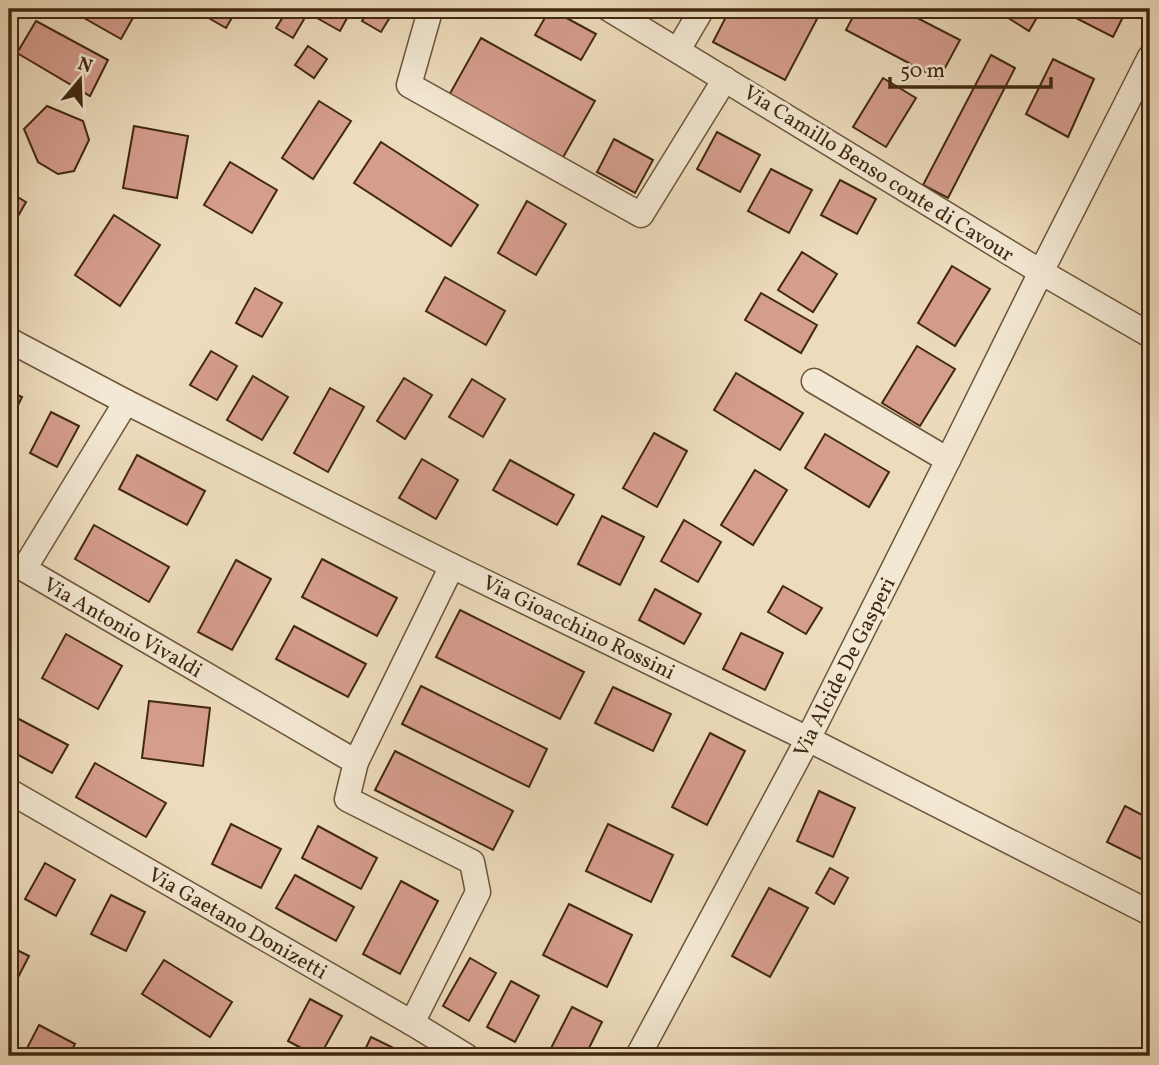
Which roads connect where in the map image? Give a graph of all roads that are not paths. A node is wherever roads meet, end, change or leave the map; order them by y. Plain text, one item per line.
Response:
1 (609, 9) edge
2 (702, 9) edge
3 (430, 11) dead end
4 (678, 50) junction
5 (1150, 57) edge
6 (725, 79) junction
7 (1041, 272) junction
8 (1150, 335) edge
9 (9, 340) edge
10 (814, 381) dead end
11 (126, 402) junction
12 (948, 460) junction
13 (452, 566) junction
14 (808, 739) junction
15 (356, 762) junction
16 (9, 791) edge
17 (1150, 912) edge
18 (412, 1023) junction
19 (466, 1056) edge
20 (638, 1056) edge

1 - 4 street, Via Camillo Benso conte di Cavour
2 - 4 street
3 - 6 street
4 - 6 street, Via Camillo Benso conte di Cavour
5 - 7 street, Via Alcide De Gasperi
6 - 7 street, Via Camillo Benso conte di Cavour
7 - 8 street, Via Camillo Benso conte di Cavour
7 - 12 street, Via Alcide De Gasperi
9 - 11 street, Via Gioacchino Rossini
10 - 12 street
11 - 13 street, Via Gioacchino Rossini
11 - 15 street, Via Antonio Vivaldi
12 - 14 street, Via Alcide De Gasperi
13 - 14 street, Via Gioacchino Rossini
13 - 15 street
14 - 17 street, Via Gioacchino Rossini
14 - 20 street, Via Alcide De Gasperi
15 - 18 street
16 - 18 street, Via Gaetano Donizetti
18 - 19 street, Via Gaetano Donizetti

